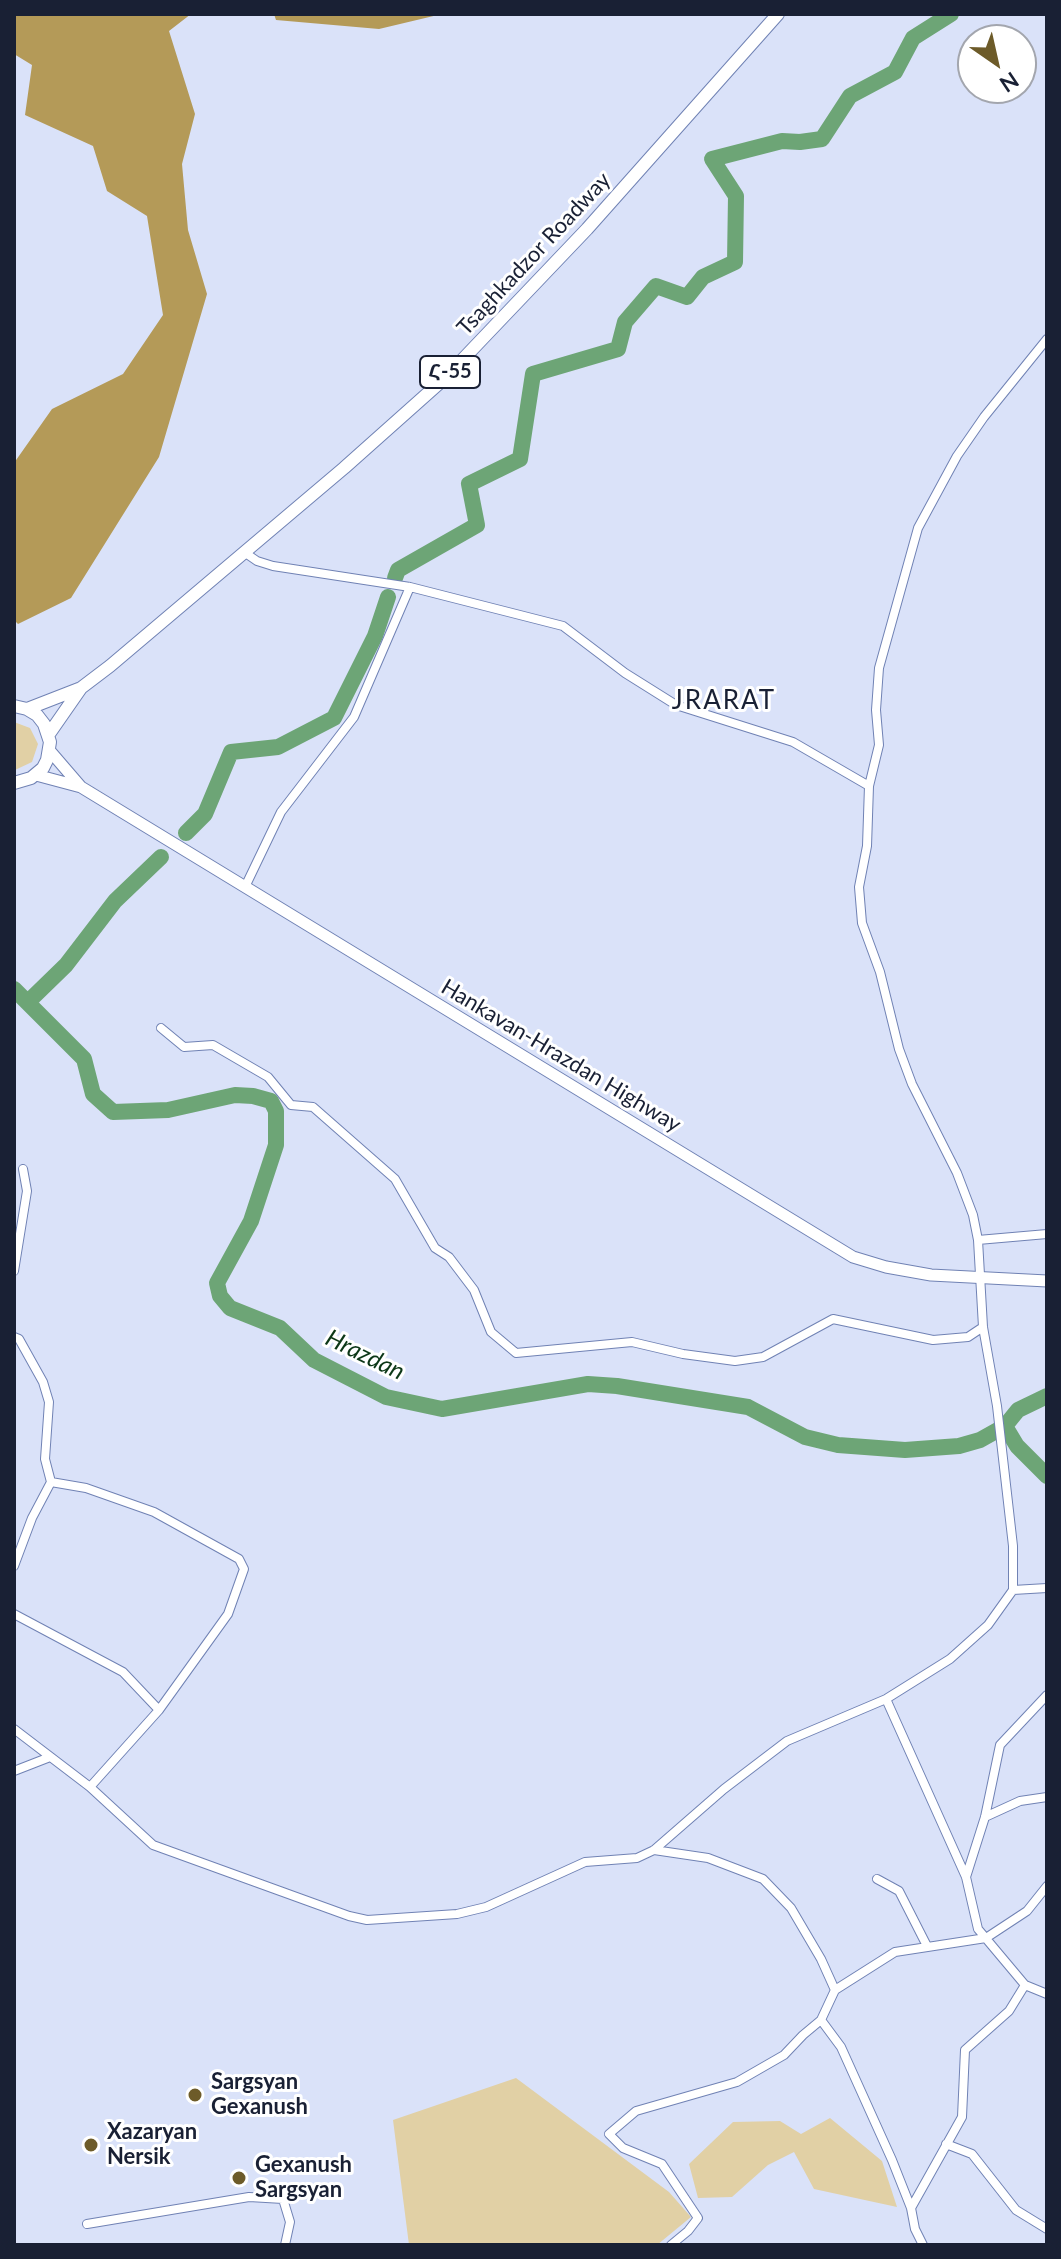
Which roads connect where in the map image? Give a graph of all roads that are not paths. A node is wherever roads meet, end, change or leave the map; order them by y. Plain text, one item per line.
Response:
1 (778, 14) edge
2 (1047, 339) edge
3 (244, 552) junction
4 (410, 587) junction
5 (81, 688) junction
6 (20, 708) edge
7 (49, 734) junction
8 (50, 751) junction
9 (36, 775) junction
10 (14, 783) edge
11 (869, 786) junction
12 (81, 787) junction
13 (245, 887) junction
14 (161, 1028) dead end
15 (23, 1169) dead end
16 (1047, 1234) edge
17 (978, 1240) junction
18 (14, 1271) edge
19 (982, 1278) junction
20 (1047, 1281) edge
21 (983, 1327) junction
22 (14, 1337) edge
23 (51, 1482) junction
24 (14, 1566) edge
25 (1047, 1588) edge
26 (1013, 1590) junction
27 (14, 1614) edge
28 (1047, 1695) edge
29 (886, 1699) junction
30 (159, 1710) junction
31 (14, 1729) edge
32 (50, 1757) junction
33 (14, 1771) edge
34 (90, 1787) junction
35 (1047, 1797) edge
36 (985, 1817) junction
37 (654, 1850) junction
38 (966, 1877) junction
39 (877, 1879) dead end
40 (1047, 1886) edge
41 (986, 1938) junction
42 (927, 1946) junction
43 (1025, 1985) junction
44 (835, 1990) junction
45 (1047, 1994) edge
46 (821, 2020) junction
47 (946, 2144) junction
48 (911, 2208) junction
49 (87, 2224) dead end
50 (1047, 2229) edge
51 (285, 2245) edge
52 (671, 2245) edge
53 (923, 2245) edge

1 - 3 main road, Tsaghkadzor Roadway / Հ-55
2 - 11 street
3 - 4 street
3 - 5 main road, Tsaghkadzor Roadway / Հ-55
4 - 11 street
4 - 13 street
5 - 6 main road, Tsaghkadzor Roadway / Հ-55
5 - 7 main road, Tsaghkadzor Roadway / Հ-55
6 - 7 main road, Հ-55
7 - 8 main road
8 - 9 main road
8 - 12 main road, Hankavan-Hrazdan Highway
9 - 10 main road
9 - 12 main road, Hankavan-Hrazdan Highway
11 - 17 street
12 - 13 main road, Hankavan-Hrazdan Highway
13 - 19 main road, Hankavan-Hrazdan Highway
14 - 21 street
15 - 18 street
16 - 17 street
17 - 19 street
19 - 20 main road, Hankavan-Hrazdan Highway
19 - 21 street
21 - 26 street
22 - 23 street
23 - 24 street
23 - 30 street
25 - 26 street
26 - 29 street
27 - 30 street
28 - 36 street
29 - 37 street
29 - 38 street
30 - 34 street
31 - 32 street
32 - 33 street
32 - 34 street
34 - 37 street
35 - 36 street
36 - 38 street
37 - 44 street
38 - 41 street
39 - 42 street
40 - 41 street
41 - 42 street
41 - 43 street
42 - 44 street
43 - 45 street
43 - 47 street
44 - 46 street
46 - 48 street
46 - 52 street
47 - 48 street
47 - 50 street
48 - 53 street
49 - 51 street

